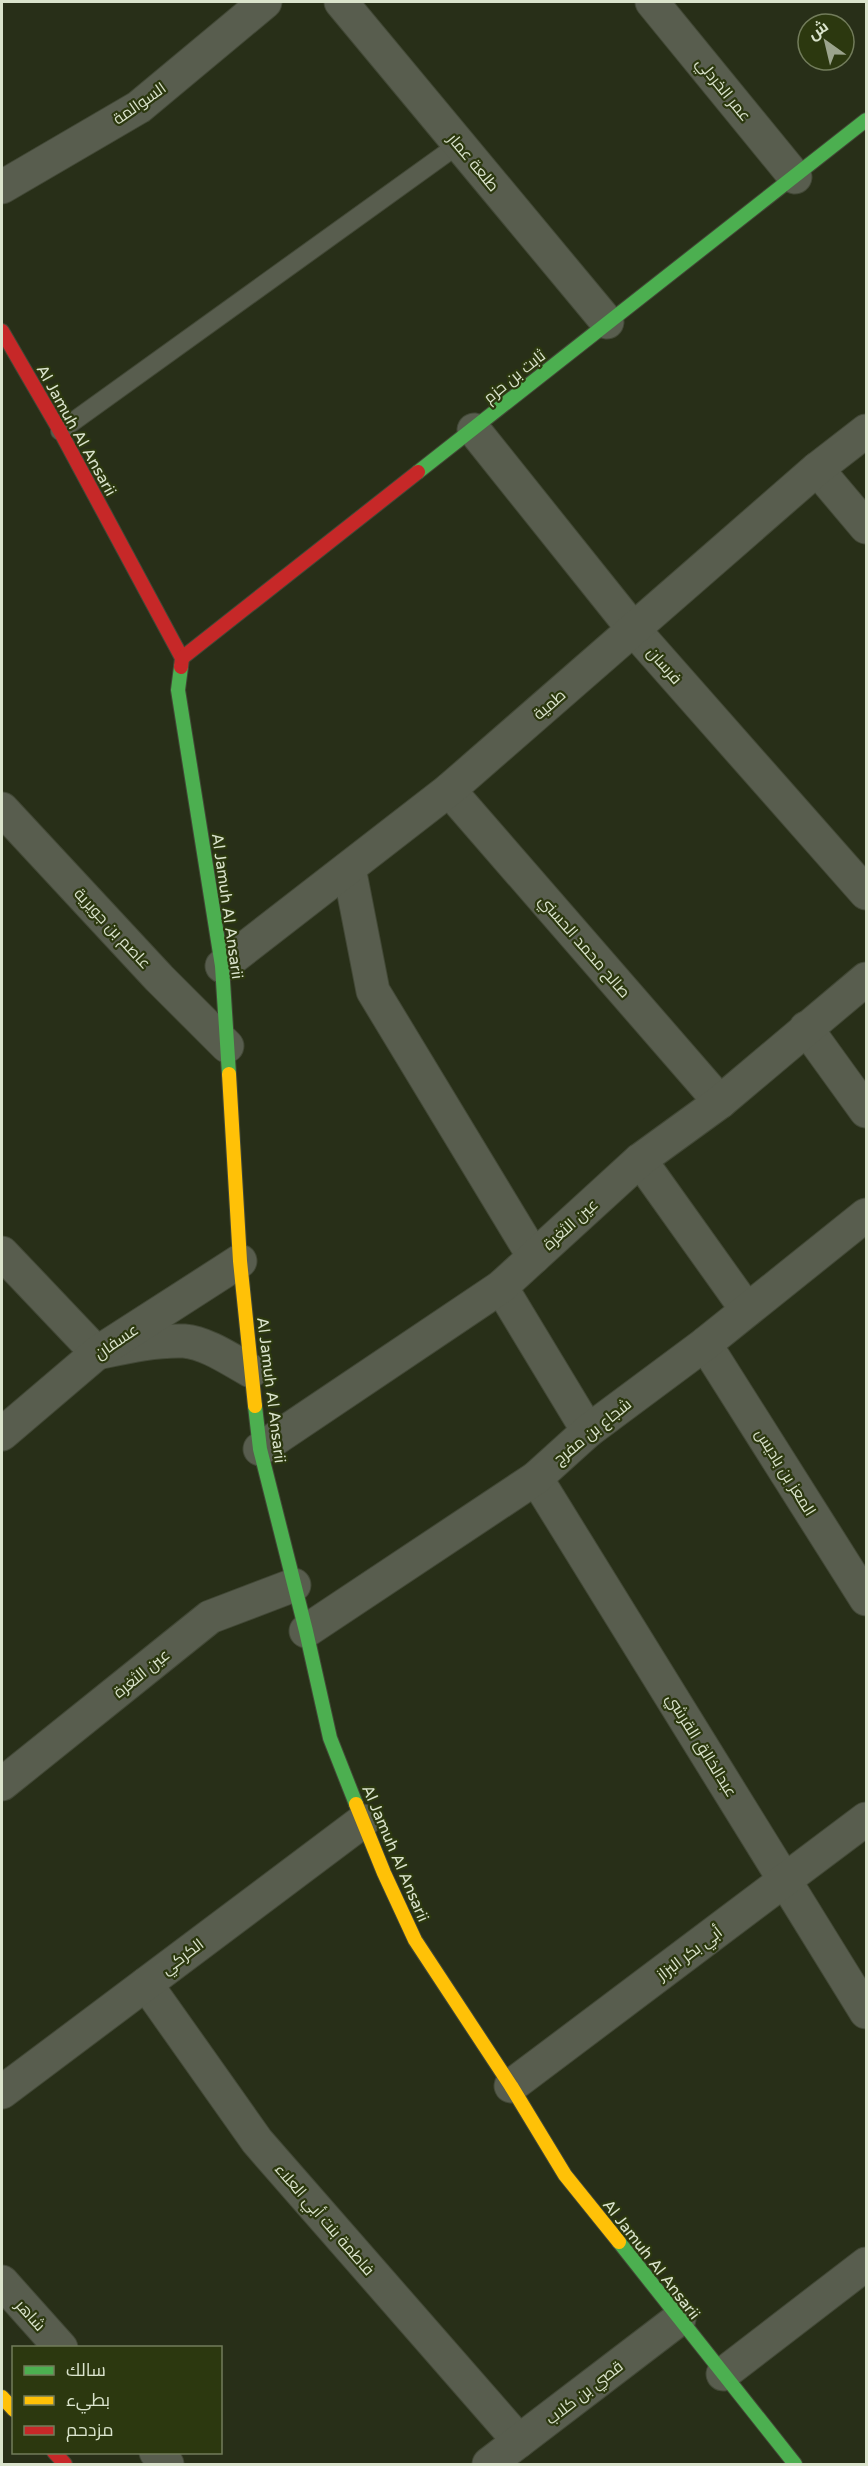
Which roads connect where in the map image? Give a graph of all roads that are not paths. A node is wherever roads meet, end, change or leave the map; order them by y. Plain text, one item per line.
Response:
1 (265, 2) edge
2 (341, 2) edge
3 (652, 2) edge
4 (867, 120) edge
5 (459, 144) junction
6 (795, 177) junction
7 (2, 187) edge
8 (607, 322) junction
9 (2, 331) edge
10 (474, 430) junction
11 (60, 431) junction
12 (867, 431) edge
13 (817, 469) junction
14 (867, 527) edge
15 (634, 630) junction
16 (182, 658) junction
17 (449, 790) junction
18 (2, 809) edge
19 (349, 868) junction
20 (867, 893) edge
21 (222, 966) junction
22 (867, 979) edge
23 (806, 1028) junction
24 (226, 1046) junction
25 (720, 1102) junction
26 (867, 1111) edge
27 (640, 1160) junction
28 (863, 1227) edge
29 (2, 1253) edge
30 (534, 1257) junction
31 (240, 1261) junction
32 (501, 1287) junction
33 (747, 1310) junction
34 (705, 1344) junction
35 (97, 1353) junction
36 (251, 1371) junction
37 (588, 1431) junction
38 (2, 1434) edge
39 (260, 1449) junction
40 (536, 1478) junction
41 (294, 1585) junction
42 (867, 1599) edge
43 (306, 1631) junction
44 (2, 1784) edge
45 (867, 1819) edge
46 (363, 1821) junction
47 (786, 1880) junction
48 (146, 1984) junction
49 (867, 2012) edge
50 (511, 2086) junction
51 (2, 2092) edge
52 (867, 2264) edge
53 (2, 2282) edge
54 (678, 2319) junction
55 (59, 2346) edge
56 (723, 2374) junction
57 (519, 2441) junction
58 (489, 2464) edge
59 (795, 2464) edge

1 - 7 street, السوالمة
2 - 5 street, طلعة عمار
3 - 6 street, عمر الخردلي
4 - 6 street, ثابت بن حزم
5 - 8 street, طلعة عمار
5 - 11 lane
6 - 8 street, ثابت بن حزم
8 - 10 street, ثابت بن حزم
9 - 11 street, Al Jamuh Al Ansarii
10 - 15 street, فرسان
10 - 16 street, ثابت بن حزم
11 - 16 street, Al Jamuh Al Ansarii
12 - 13 street, طمية
13 - 14 street
13 - 15 street, طمية
15 - 17 street, طمية
15 - 20 street, فرسان
16 - 21 street, Al Jamuh Al Ansarii
17 - 19 street, طمية
17 - 25 street, صالح محمد الحسني
18 - 24 street, عاصم بن جويرية
19 - 21 street, طمية
19 - 30 street
21 - 24 street, Al Jamuh Al Ansarii
22 - 23 street, عين الثغرة
23 - 25 street, عين الثغرة
23 - 26 street
24 - 31 street, Al Jamuh Al Ansarii
25 - 27 street, عين الثغرة
27 - 30 street, عين الثغرة
27 - 33 street
28 - 33 street, شجاع بن مفرج
29 - 35 street
30 - 32 street, عين الثغرة
31 - 35 street, عسفان
31 - 36 street, Al Jamuh Al Ansarii
32 - 37 street
32 - 39 street, عين الثغرة
33 - 34 street, شجاع بن مفرج
34 - 37 street, شجاع بن مفرج
34 - 42 street, المعز بن باديس
35 - 36 street
35 - 38 street, عسفان
36 - 39 street, Al Jamuh Al Ansarii
37 - 40 street, شجاع بن مفرج
39 - 41 street, Al Jamuh Al Ansarii
40 - 43 street, شجاع بن مفرج
40 - 47 street, عبدالخالق القرشي
41 - 43 street, Al Jamuh Al Ansarii
41 - 44 street, عين الثغرة
43 - 46 street, Al Jamuh Al Ansarii
45 - 47 street, أبي بكر البزاز
46 - 48 street, الكركي
46 - 50 street, Al Jamuh Al Ansarii
47 - 49 street, عبدالخالق القرشي
47 - 50 street, أبي بكر البزاز
48 - 51 street, الكركي
48 - 57 street, فاطمة بنت أبي العلاء
50 - 54 street, Al Jamuh Al Ansarii
52 - 56 street
53 - 55 street, شاهر
54 - 56 street, Al Jamuh Al Ansarii
54 - 57 street, قصي بن كلاب
56 - 59 street, Al Jamuh Al Ansarii
57 - 58 street, قصي بن كلاب

